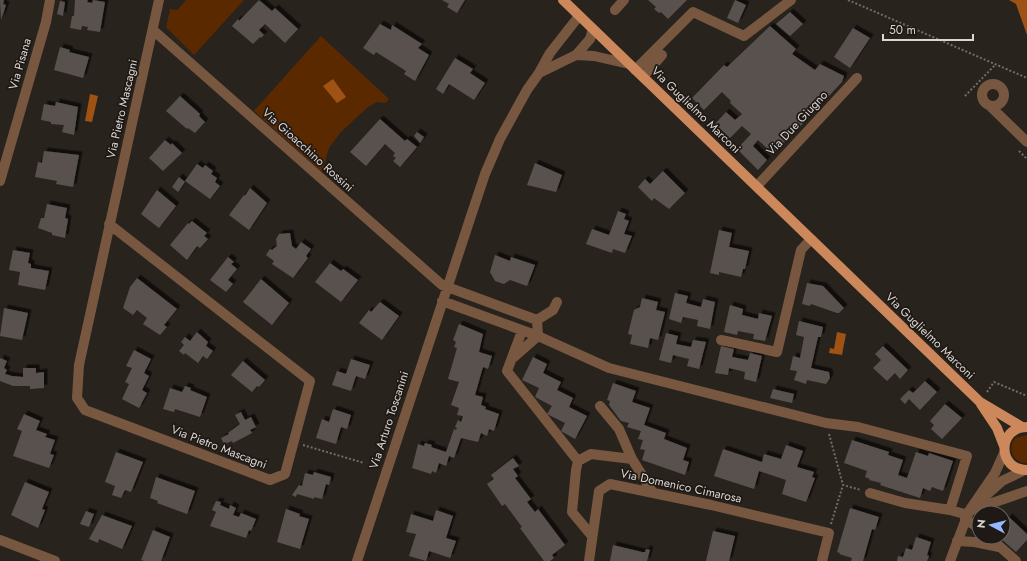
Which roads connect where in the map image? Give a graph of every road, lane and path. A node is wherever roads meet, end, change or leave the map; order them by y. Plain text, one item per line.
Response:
1 (50, 0) edge
2 (159, 0) edge
3 (563, 0) edge
4 (624, 0) edge
5 (791, 0) edge
6 (848, 0) edge
7 (615, 10) dead end
8 (579, 16) junction
9 (153, 30) junction
10 (593, 30) junction
11 (576, 55) junction
12 (662, 56) dead end
13 (996, 64) junction
14 (636, 70) junction
15 (539, 72) junction
16 (856, 78) dead end
17 (1027, 78) edge
18 (965, 96) dead end
19 (1003, 100) junction
20 (991, 107) junction
21 (1009, 122) junction
22 (1027, 142) edge
23 (0, 181) edge
24 (757, 186) junction
25 (109, 224) junction
26 (811, 239) junction
27 (447, 287) junction
28 (442, 302) junction
29 (557, 302) dead end
30 (537, 320) junction
31 (522, 331) junction
32 (538, 336) junction
33 (721, 340) dead end
34 (512, 359) junction
35 (988, 392) dead end
36 (1027, 396) edge
37 (980, 402) junction
38 (600, 406) dead end
39 (826, 423) junction
40 (1025, 427) edge
41 (294, 442) junction
42 (1004, 449) junction
43 (632, 459) junction
44 (578, 461) junction
45 (364, 463) dead end
46 (1026, 470) edge
47 (843, 485) junction
48 (1027, 491) edge
49 (653, 493) junction
50 (870, 493) joint
51 (950, 510) junction
52 (970, 513) junction
53 (829, 533) junction
54 (592, 536) junction
55 (0, 540) edge
56 (957, 542) junction
57 (999, 547) joint
58 (55, 561) edge
59 (357, 561) edge
60 (589, 561) edge
61 (822, 561) edge
62 (950, 561) edge
63 (1016, 561) edge

1 - 23 street, Via Pisana
2 - 9 street, Via Pietro Mascagni
3 - 8 main road, Via Guglielmo Marconi
4 - 7 street
5 - 14 street
6 - 13 path
8 - 10 main road, Via Guglielmo Marconi
8 - 15 street, Via Arturo Toscanini
9 - 25 street, Via Pietro Mascagni
9 - 27 street, Via Gioacchino Rossini
10 - 11 street
10 - 14 main road, Via Guglielmo Marconi
11 - 14 street
11 - 15 street
12 - 14 street
13 - 17 path
13 - 18 path
14 - 24 main road, Via Guglielmo Marconi
15 - 27 street, Via Arturo Toscanini
16 - 24 street, Via Due Giugno
19 - 20 street
19 - 20 street
19 - 21 street
20 - 21 street
21 - 22 street
24 - 26 main road, Via Guglielmo Marconi
25 - 41 street, Via Pietro Mascagni
25 - 41 street, Via Pietro Mascagni
26 - 33 street
26 - 37 main road, Via Guglielmo Marconi
27 - 28 street, Via Arturo Toscanini
27 - 30 street
28 - 31 street
28 - 59 street, Via Arturo Toscanini
29 - 30 street
30 - 32 street
31 - 32 street
31 - 34 street
32 - 34 street
32 - 39 street
34 - 44 street
35 - 36 path
37 - 40 main road, Via Guglielmo Marconi
37 - 42 main road, Via Guglielmo Marconi
38 - 43 street
39 - 47 path
39 - 51 street
40 - 42 main road
41 - 45 path
42 - 46 main road, Via Guglielmo Marconi
42 - 52 street
43 - 44 street
43 - 49 street
44 - 54 street
46 - 52 street
47 - 50 path
47 - 53 path
48 - 52 street
49 - 53 street, Via Domenico Cimarosa
49 - 54 street, Via Domenico Cimarosa
50 - 51 street
51 - 52 street
52 - 56 street
53 - 61 street
54 - 60 street, Via Domenico Cimarosa
55 - 58 street
56 - 57 street
56 - 62 street
57 - 63 street

